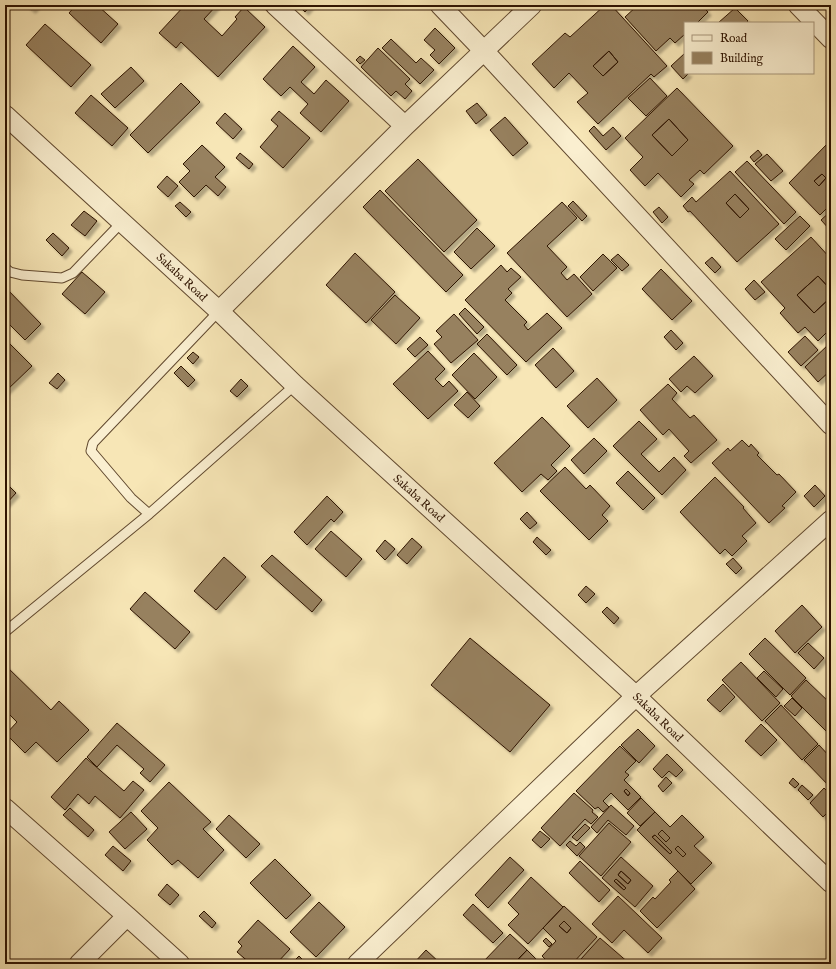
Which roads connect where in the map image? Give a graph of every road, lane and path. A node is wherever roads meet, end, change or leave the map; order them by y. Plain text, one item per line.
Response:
1 (275, 5) edge
2 (440, 5) edge
3 (532, 5) edge
4 (798, 5) edge
5 (831, 40) edge
6 (484, 51) junction
7 (5, 115) edge
8 (405, 126) junction
9 (122, 222) junction
10 (5, 268) edge
11 (219, 311) junction
12 (295, 385) junction
13 (831, 426) edge
14 (149, 514) junction
15 (831, 520) edge
16 (6, 631) edge
17 (636, 696) junction
18 (5, 808) edge
19 (831, 883) edge
20 (127, 916) junction
21 (79, 964) edge
22 (180, 964) edge
23 (357, 964) edge

1 - 8 street
2 - 6 street
3 - 6 street
4 - 5 street
6 - 8 street
6 - 13 street
7 - 9 street, Sakaba Road
8 - 11 street
9 - 10 lane
9 - 11 street, Sakaba Road
11 - 12 street, Sakaba Road
11 - 14 lane
12 - 14 lane
12 - 17 street, Sakaba Road
14 - 16 lane
15 - 17 street
17 - 19 street, Sakaba Road
17 - 23 street
18 - 20 street
20 - 21 street
20 - 22 street

